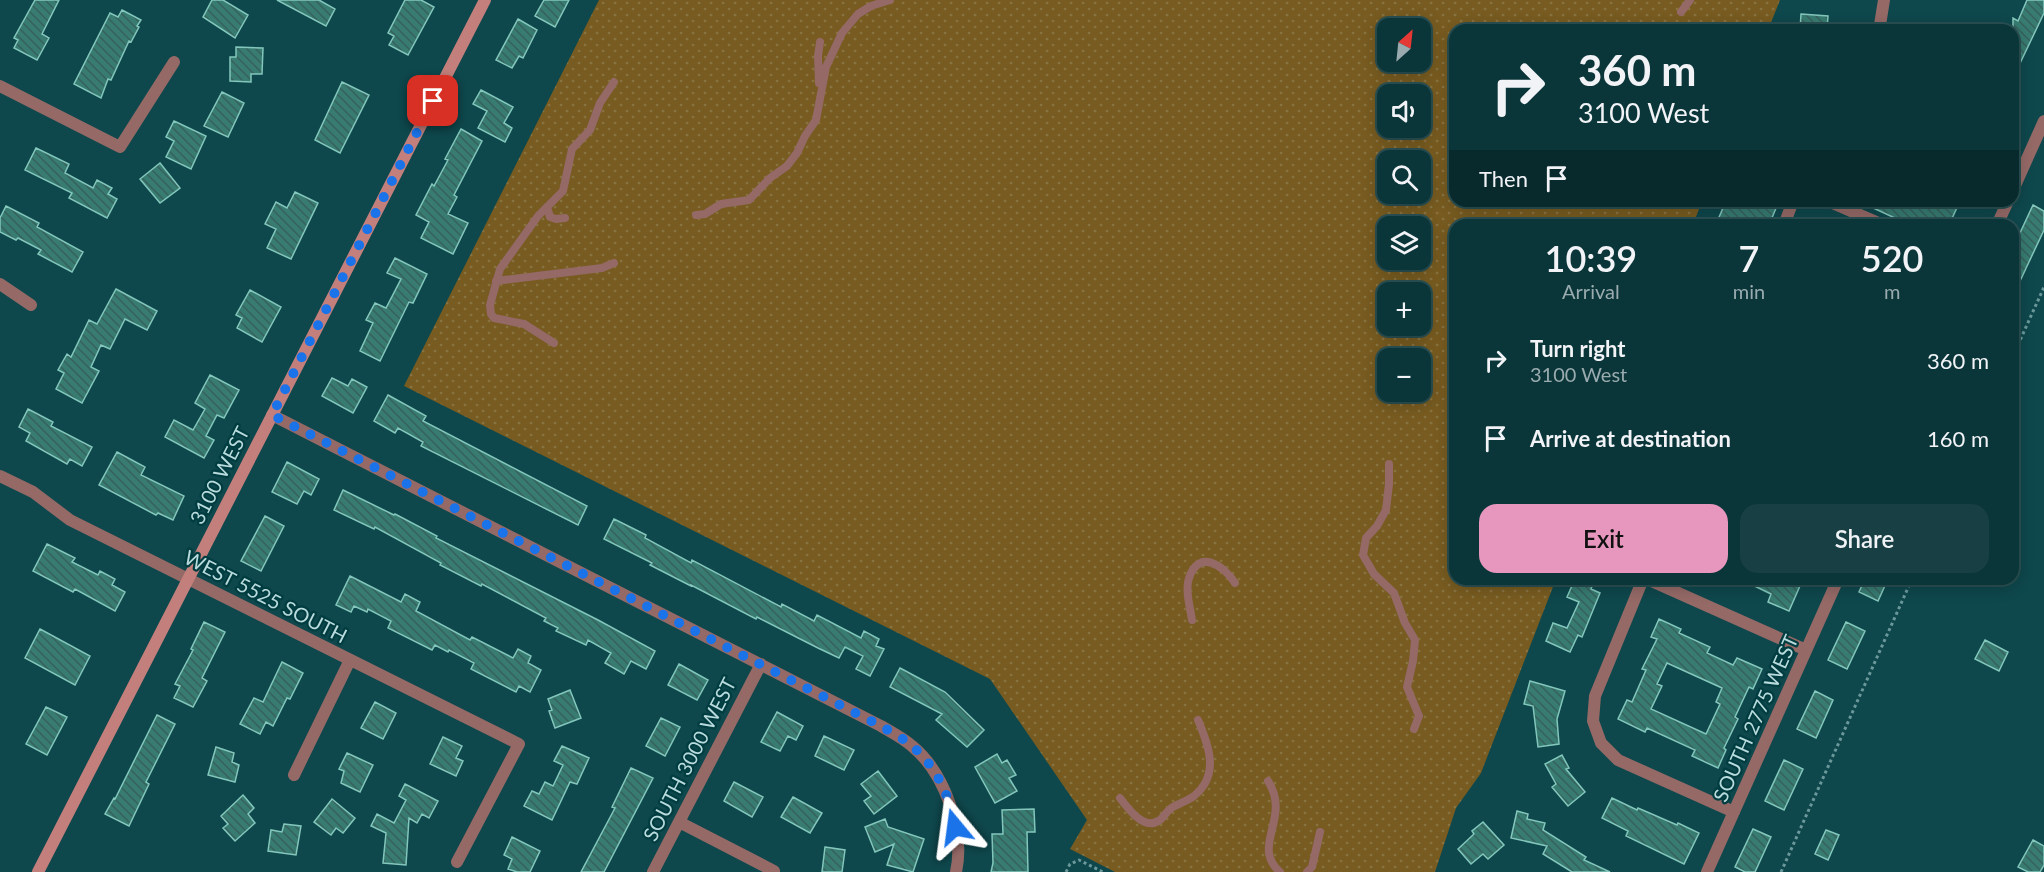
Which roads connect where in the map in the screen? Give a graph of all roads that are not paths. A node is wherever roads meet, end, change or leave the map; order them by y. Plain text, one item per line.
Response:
1 (484, 0) edge
2 (890, 0) edge
3 (1690, 0) edge
4 (1884, 0) edge
5 (1681, 12) dead end
6 (1880, 24) edge
7 (820, 42) dead end
8 (818, 58) junction
9 (829, 60) junction
10 (174, 62) dead end
11 (614, 82) dead end
12 (0, 86) edge
13 (820, 93) junction
14 (2044, 121) edge
15 (2019, 177) edge
16 (547, 207) junction
17 (1842, 207) edge
18 (696, 214) dead end
19 (565, 218) dead end
20 (1869, 219) edge
21 (614, 263) dead end
22 (496, 281) junction
23 (0, 284) edge
24 (31, 305) dead end
25 (554, 343) dead end
26 (272, 415) junction
27 (1389, 464) dead end
28 (0, 476) edge
29 (188, 579) junction
30 (1235, 583) dead end
31 (1642, 585) edge
32 (1659, 585) edge
33 (1835, 585) edge
34 (1192, 620) dead end
35 (1806, 650) junction
36 (350, 660) junction
37 (760, 664) junction
38 (1198, 720) dead end
39 (1414, 729) dead end
40 (294, 775) dead end
41 (1268, 781) dead end
42 (1120, 798) dead end
43 (1734, 812) junction
44 (679, 822) junction
45 (1320, 832) dead end
46 (457, 862) dead end
47 (774, 871) edge
48 (38, 872) edge
49 (653, 872) edge
50 (956, 872) edge
51 (1280, 872) edge
52 (1307, 872) edge
53 (1707, 872) edge

1 - 26 street, 3100 WEST
2 - 9 lane
3 - 5 lane
4 - 6 street
7 - 8 lane
8 - 9 lane
8 - 13 lane
9 - 13 lane
10 - 12 street
11 - 16 lane
13 - 18 lane
14 - 15 street
16 - 19 lane
16 - 22 lane
17 - 20 street
21 - 22 lane
22 - 25 lane
23 - 24 street
26 - 29 street, 3100 WEST
26 - 37 street
27 - 39 lane
28 - 29 street, WEST 5525 SOUTH
29 - 36 street, WEST 5525 SOUTH
29 - 48 street, 3100 WEST
30 - 34 lane
31 - 43 street
32 - 35 street
33 - 35 street, SOUTH 2775 WEST
35 - 43 street, SOUTH 2775 WEST
36 - 40 street
36 - 46 street, WEST 5525 SOUTH
37 - 44 street, SOUTH 3000 WEST
37 - 50 street
38 - 42 lane
41 - 51 lane
43 - 53 street, SOUTH 2775 WEST
44 - 47 street
44 - 49 street, SOUTH 3000 WEST
45 - 52 lane

